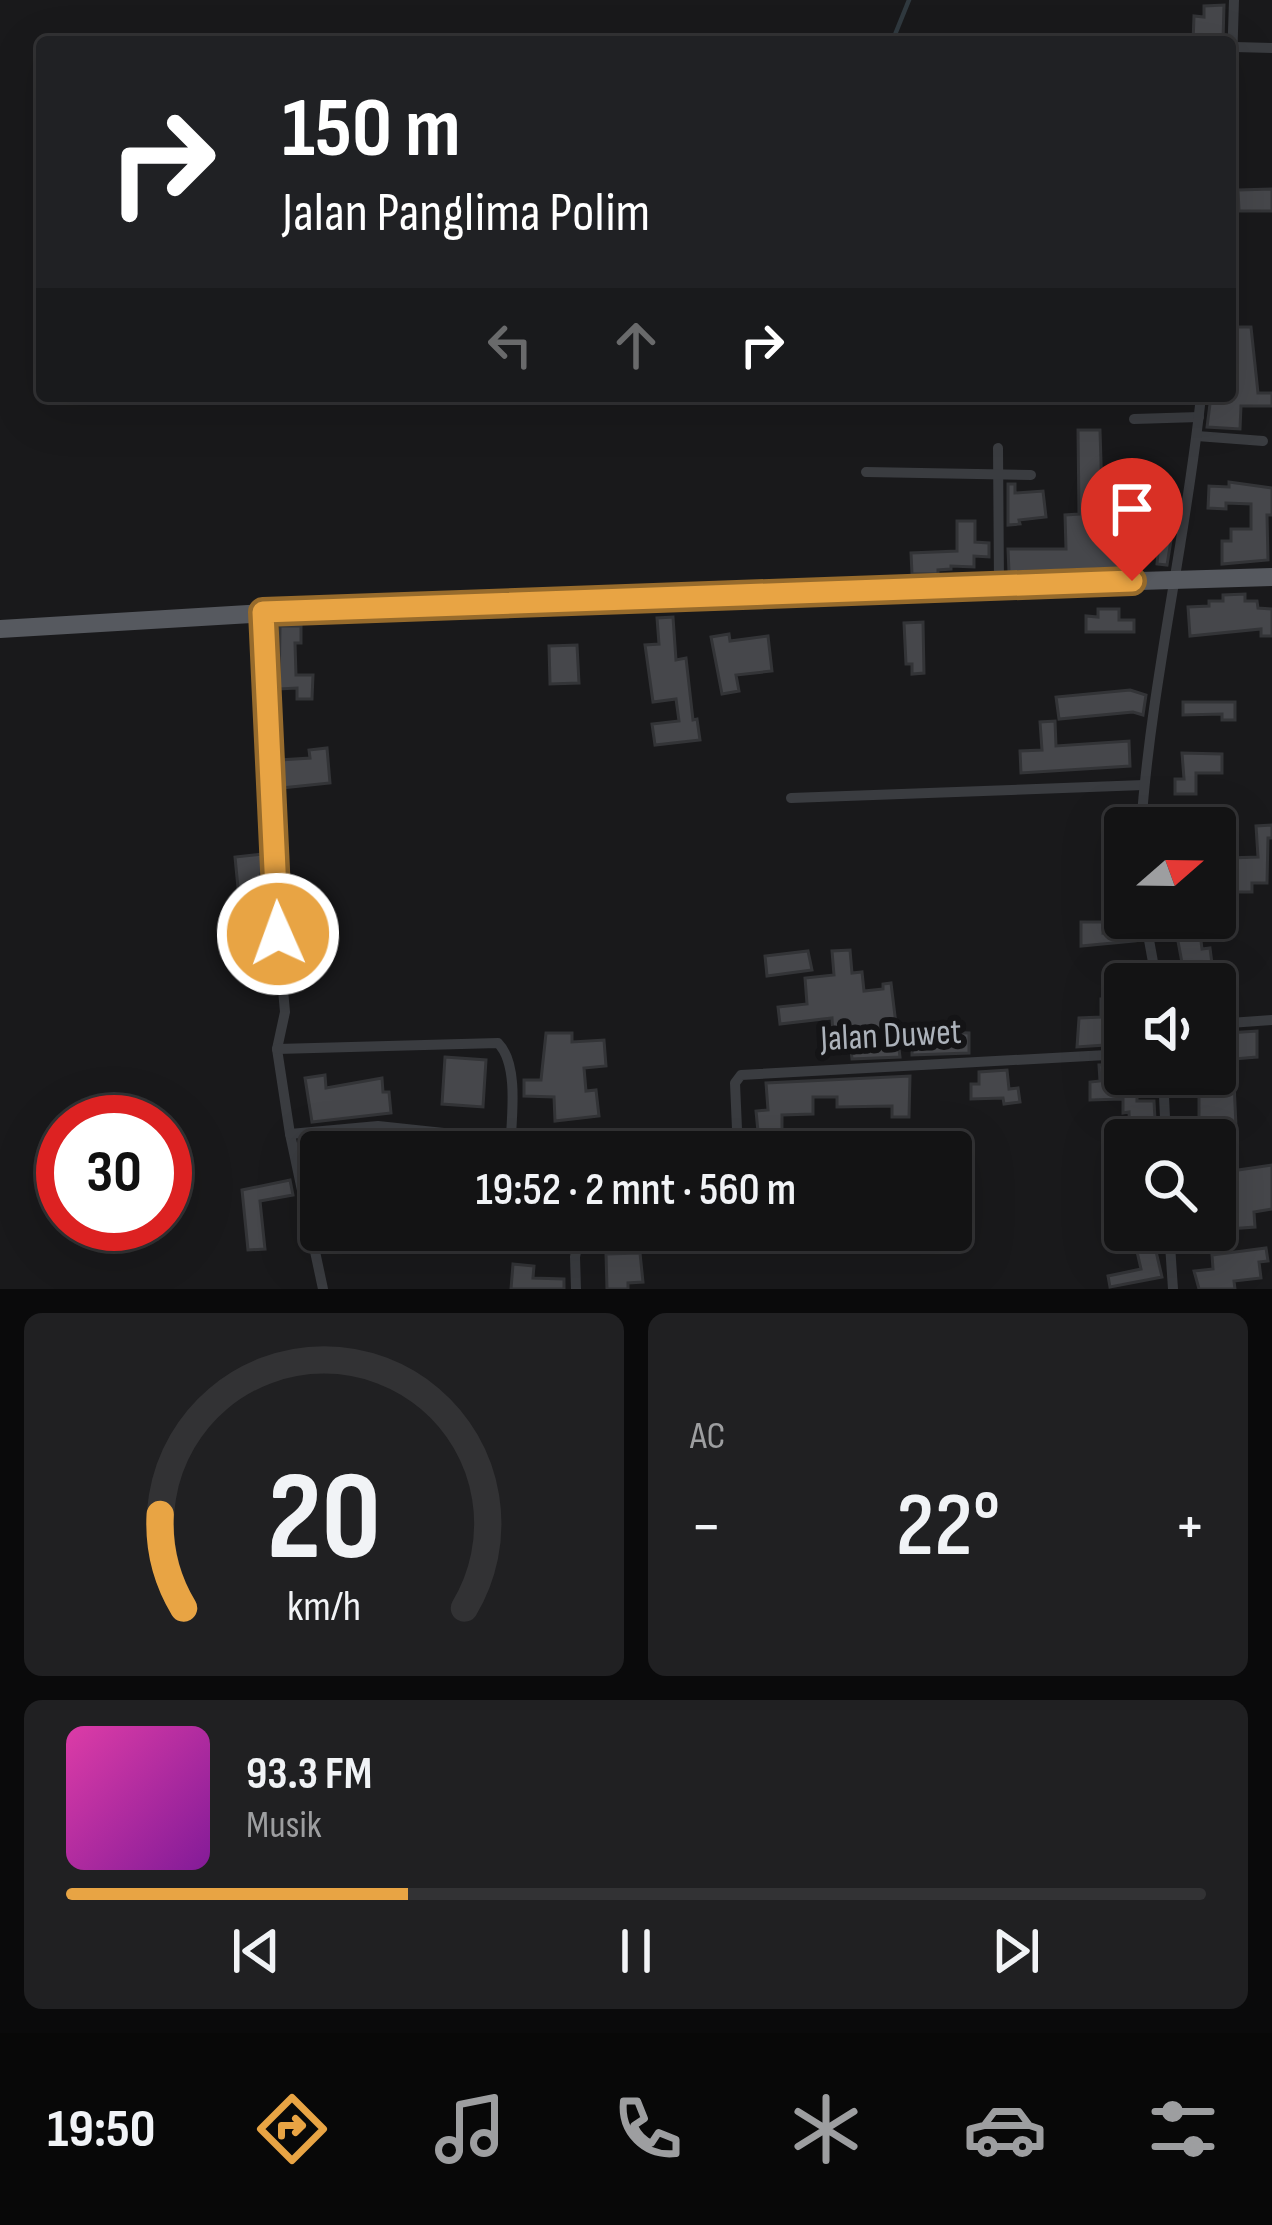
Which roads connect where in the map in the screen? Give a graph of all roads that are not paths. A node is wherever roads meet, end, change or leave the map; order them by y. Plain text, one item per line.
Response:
1 (1234, 0) edge
2 (1234, 36) edge
3 (1236, 47) edge
4 (1272, 48) edge
5 (1200, 402) edge
6 (1199, 418) junction
7 (1134, 419) dead end
8 (1197, 436) junction
9 (1263, 441) dead end
10 (998, 448) dead end
11 (866, 472) dead end
12 (998, 473) junction
13 (1031, 475) dead end
14 (1272, 577) edge
15 (1176, 580) junction
16 (999, 584) junction
17 (263, 612) junction
18 (0, 628) edge
19 (1144, 785) junction
20 (791, 798) dead end
21 (1143, 807) edge
22 (1272, 1020) edge
23 (1236, 1023) edge
24 (277, 1049) junction
25 (1104, 1055) edge
26 (329, 1131) edge
27 (411, 1131) edge
28 (510, 1131) edge
29 (737, 1131) edge
30 (300, 1134) edge
31 (290, 1135) junction
32 (578, 1251) edge
33 (1170, 1251) edge
34 (323, 1289) edge
35 (576, 1289) edge
36 (1173, 1289) edge

1 - 2 street
3 - 4 street
5 - 6 street
6 - 7 street
6 - 8 street
8 - 9 street
8 - 15 street
10 - 12 street
11 - 12 street
12 - 13 street
12 - 16 street
14 - 15 main road
15 - 16 main road
15 - 19 street
16 - 17 main road
17 - 18 main road
17 - 24 street
19 - 20 street
19 - 21 street
22 - 23 street
24 - 28 street
24 - 31 street
25 - 29 street, Jalan Duwet
26 - 27 street
30 - 31 street
31 - 34 street
32 - 35 street
33 - 36 street

